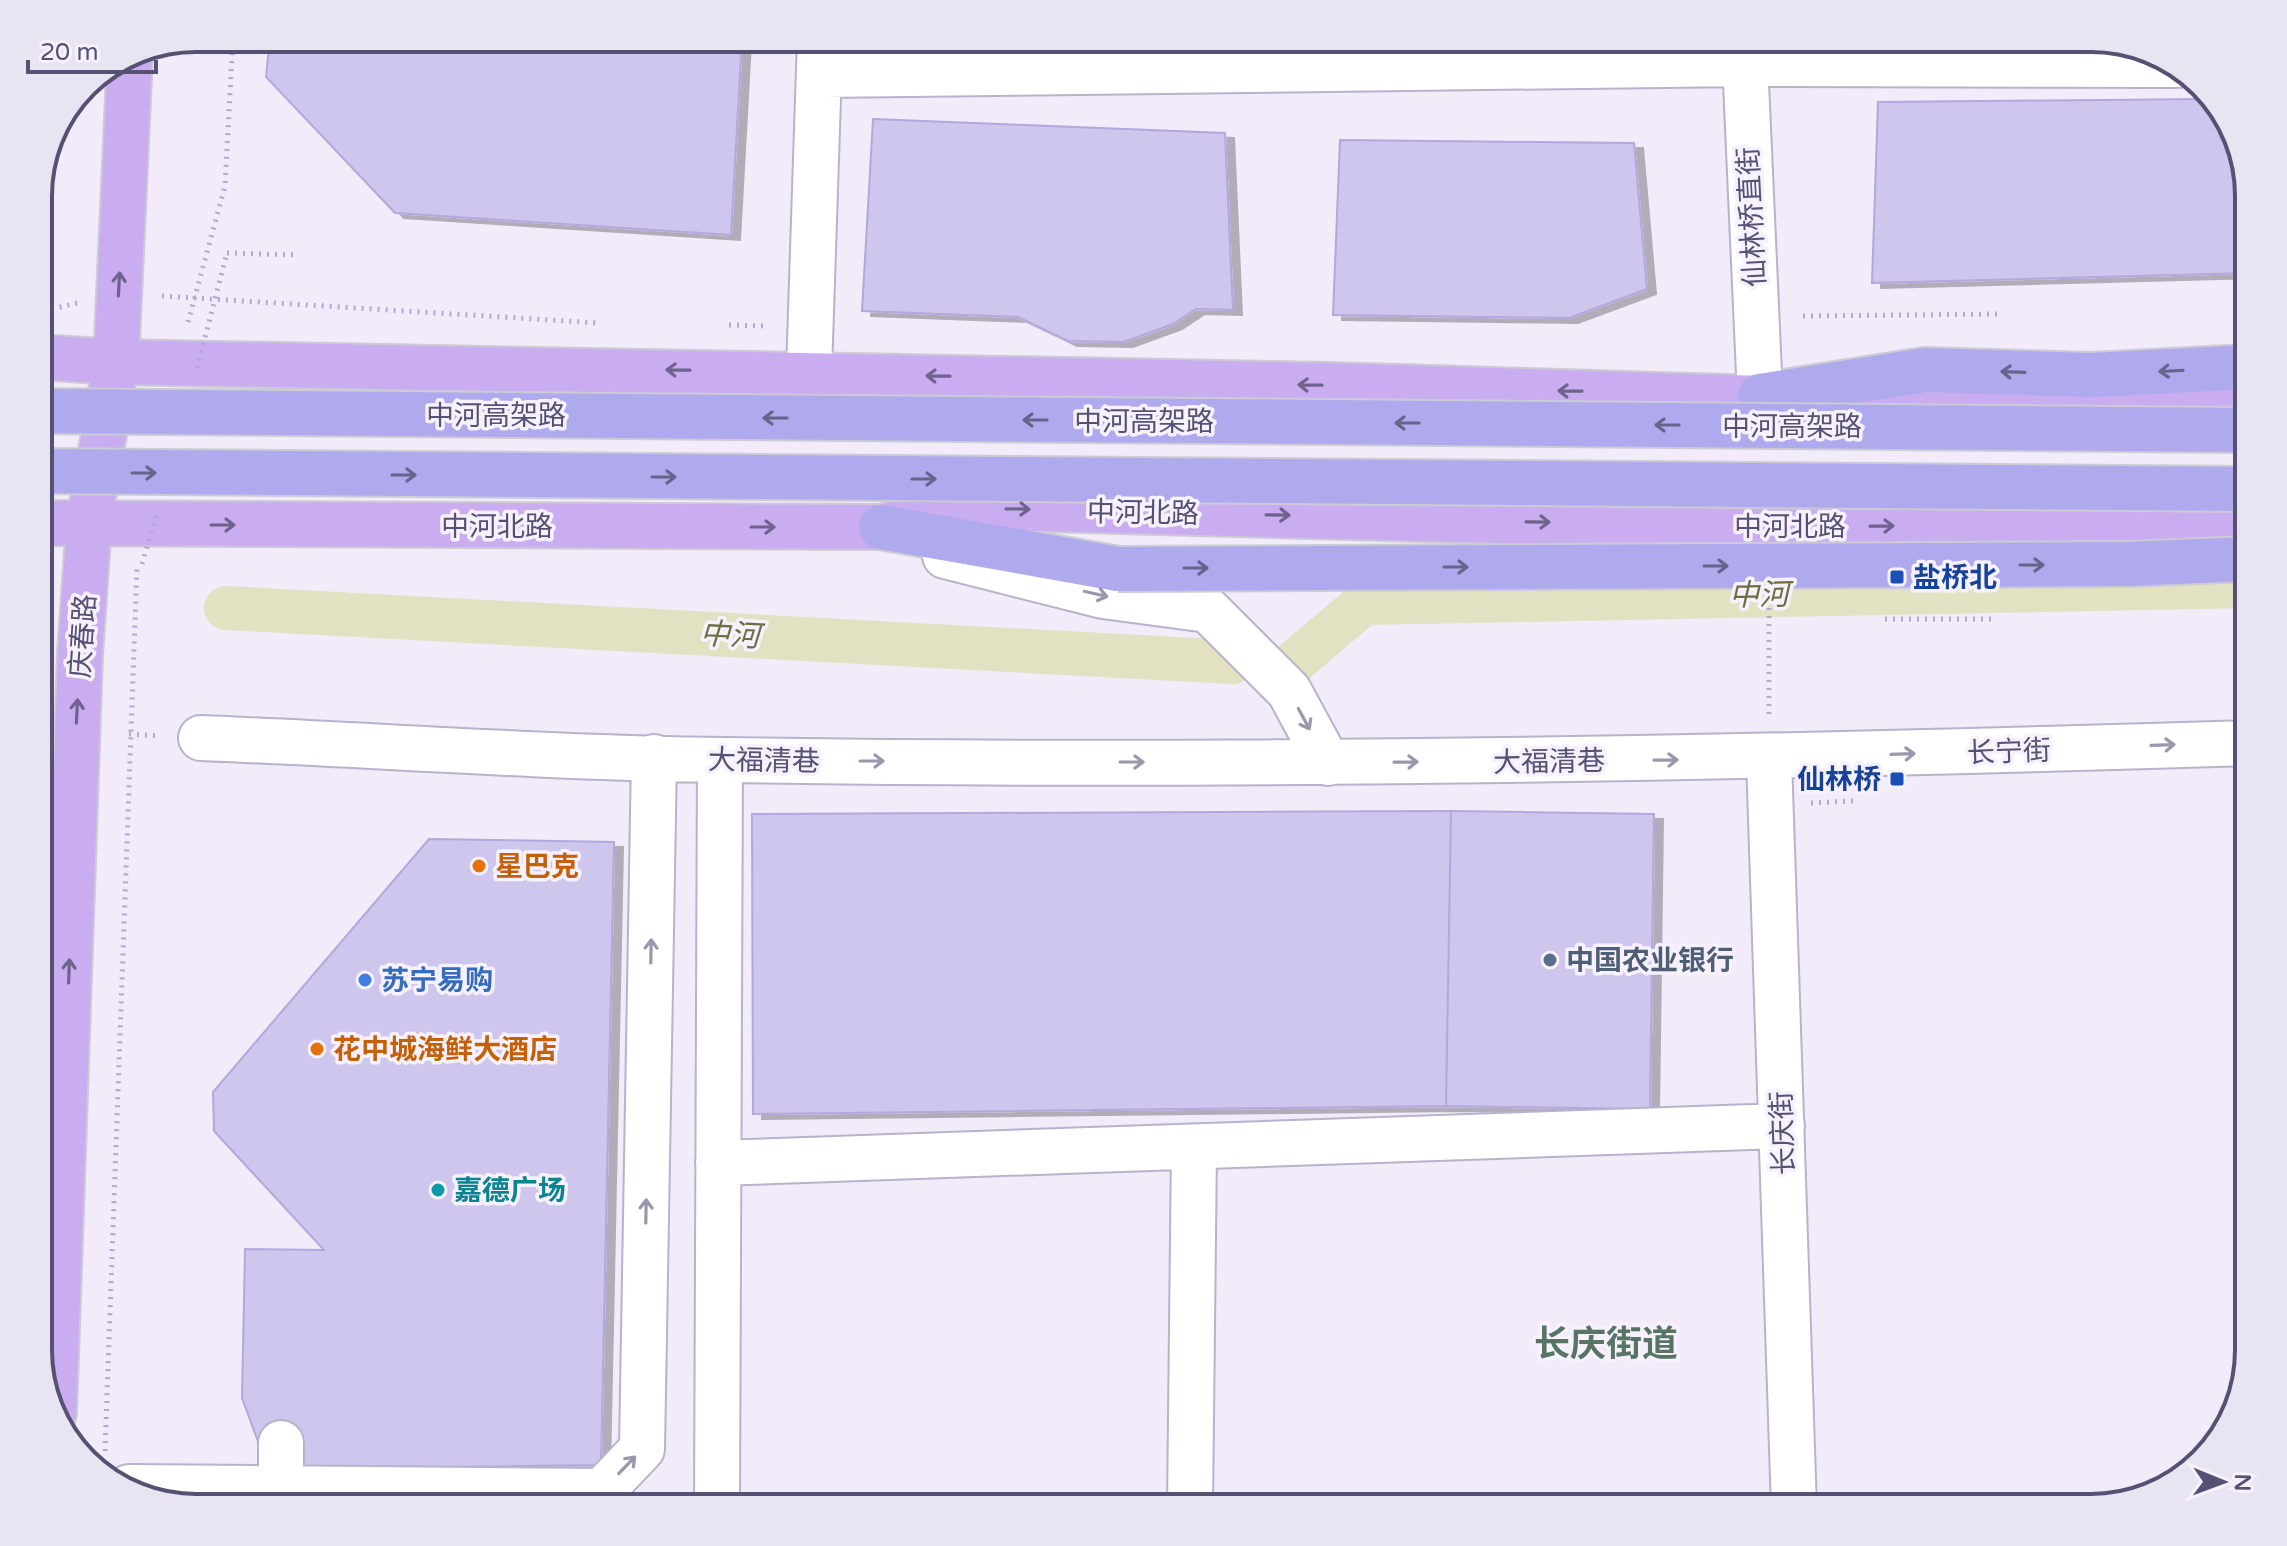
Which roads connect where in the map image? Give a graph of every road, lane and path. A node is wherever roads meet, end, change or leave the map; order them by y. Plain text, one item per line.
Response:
1 (232, 52) edge
2 (1559, 52) edge
3 (1744, 52) edge
4 (1775, 52) edge
5 (821, 56) edge
6 (2147, 64) edge
7 (129, 68) edge
8 (227, 253) dead end
9 (298, 255) dead end
10 (119, 293) junction
11 (194, 297) junction
12 (52, 309) edge
13 (1999, 314) dead end
14 (1803, 316) dead end
15 (610, 323) dead end
16 (718, 325) dead end
17 (812, 327) junction
18 (52, 358) edge
19 (116, 362) junction
20 (178, 363) junction
21 (2235, 368) edge
22 (809, 372) junction
23 (1760, 396) junction
24 (2235, 399) edge
25 (52, 411) edge
26 (2235, 430) edge
27 (52, 471) edge
28 (2235, 489) edge
29 (2235, 519) edge
30 (52, 523) edge
31 (89, 523) junction
32 (139, 525) junction
33 (830, 527) junction
34 (881, 527) junction
35 (2235, 560) edge
36 (1769, 600) dead end
37 (1885, 619) dead end
38 (1994, 619) dead end
39 (1769, 693) dead end
40 (130, 734) junction
41 (76, 735) junction
42 (201, 738) joint
43 (2235, 743) edge
44 (654, 757) junction
45 (1769, 759) junction
46 (720, 760) junction
47 (1328, 763) junction
48 (1782, 1126) junction
49 (1194, 1147) junction
50 (718, 1163) junction
51 (55, 1378) edge
52 (281, 1443) dead end
53 (116, 1470) edge
54 (124, 1475) edge
55 (281, 1487) junction
56 (717, 1494) edge
57 (1190, 1494) edge
58 (1794, 1494) edge

1 - 11 path
2 - 5 street
3 - 23 street, 仙林桥直街
4 - 6 street
5 - 17 street
10 -> 7 main road, 庆春路
8 - 9 path
10 - 11 path
10 - 12 path
10 - 19 main road, 庆春路
11 - 15 path
11 - 20 path
13 - 14 path
16 - 17 path
17 - 22 street
18 - 19 main road
19 - 20 main road
19 - 31 main road, 庆春路
22 -> 20 main road
21 -> 23 highway
23 -> 22 main road
23 - 24 main road
26 -> 25 highway, 中河高架路, bridge
27 -> 28 highway, 中河高架路, bridge
34 -> 29 main road, 中河北路
30 - 31 main road, 中河北路
31 - 32 main road, 中河北路
41 -> 31 main road, 庆春路
32 -> 33 main road, 中河北路
32 - 40 path
33 - 34 main road, 中河北路
33 -> 47 street
34 -> 35 highway, bridge
36 - 39 path
37 - 38 path
40 - 41 path
40 - 42 path
40 - 53 path
51 -> 41 main road, 庆春路
42 - 44 street, 大福清巷
45 -> 43 street, 长宁街
44 - 46 street, 大福清巷
55 -> 44 street
47 -> 45 street, 大福清巷
45 - 48 street, 长庆街
46 -> 47 street, 大福清巷
46 - 50 street
48 - 49 street
48 - 58 street, 长庆街
49 - 50 street
49 - 57 street
50 - 56 street
52 - 55 street
54 - 55 street

